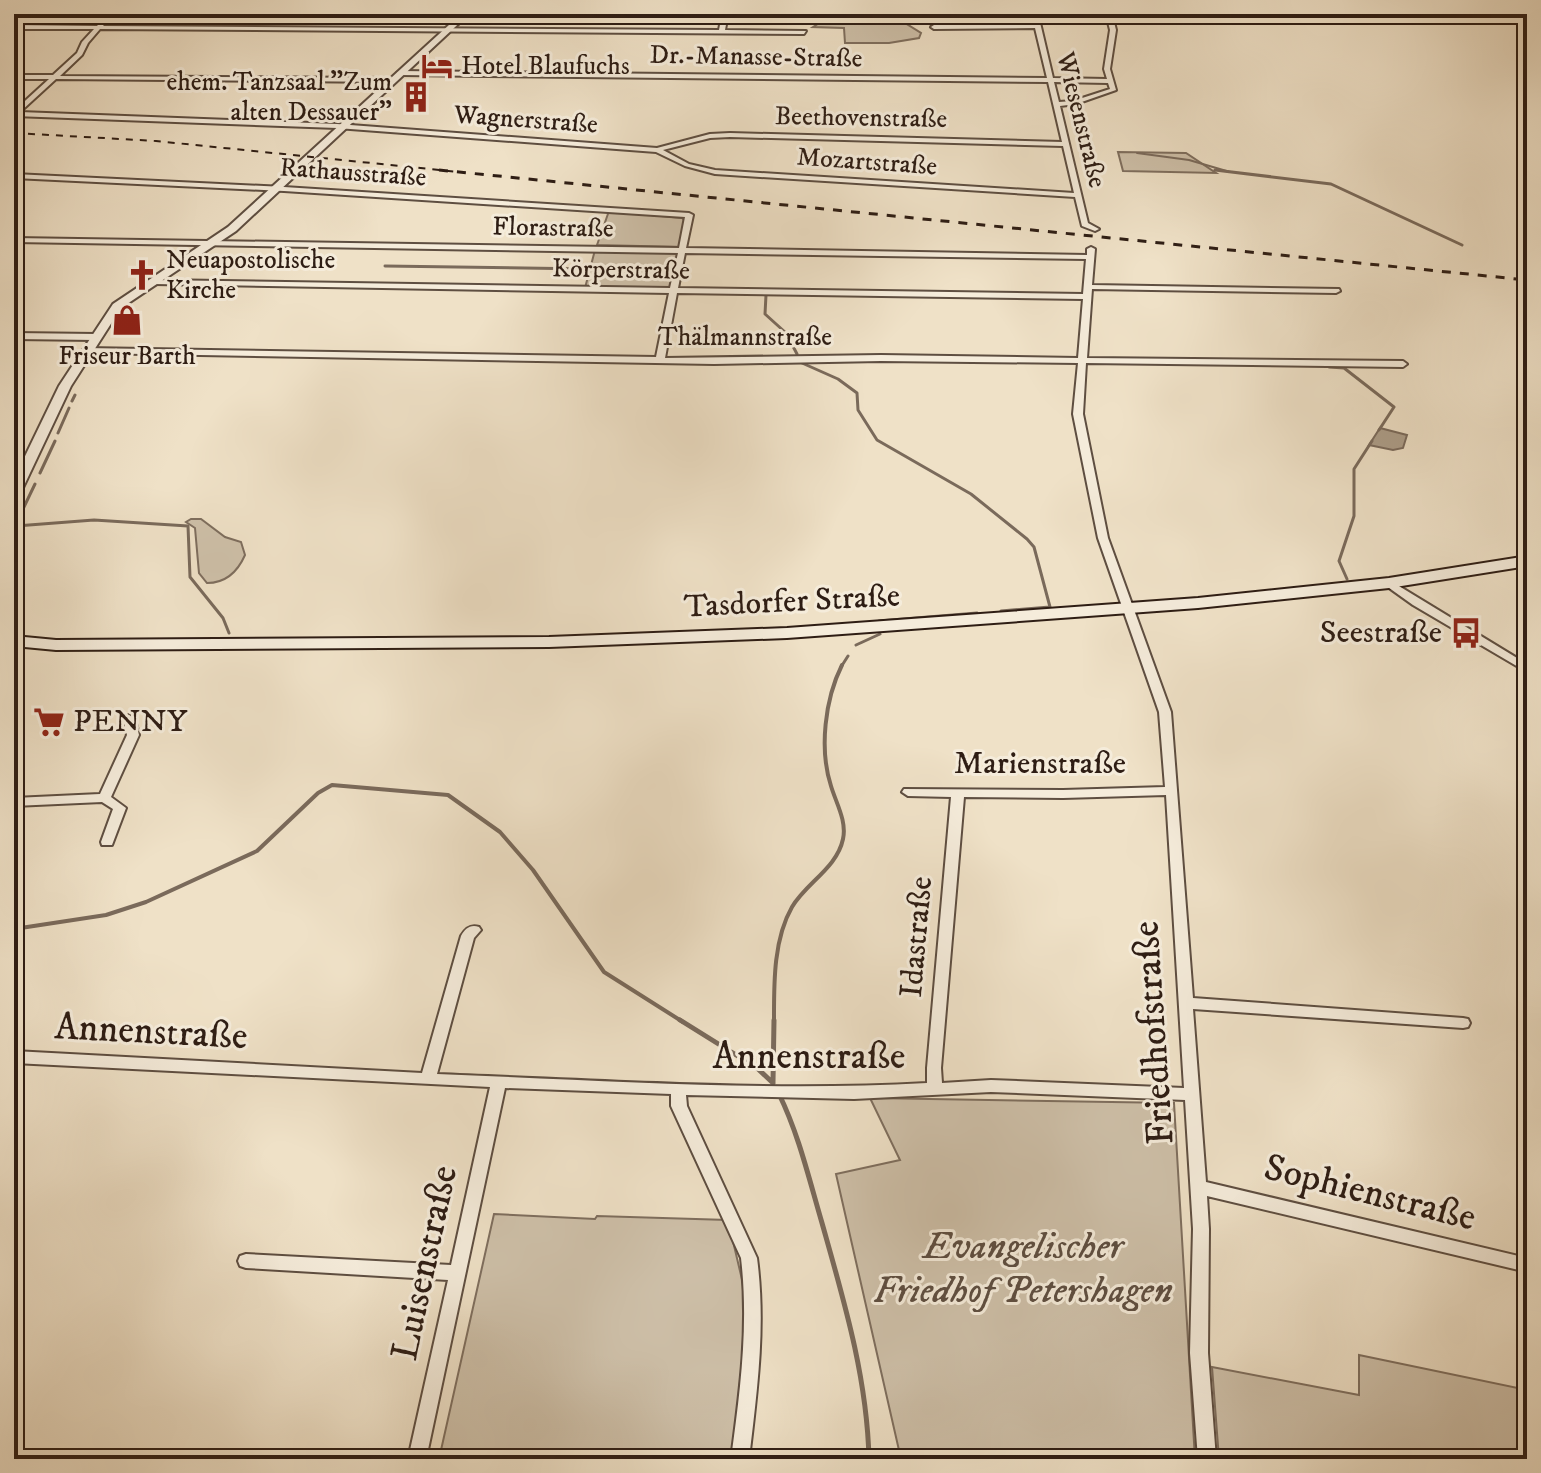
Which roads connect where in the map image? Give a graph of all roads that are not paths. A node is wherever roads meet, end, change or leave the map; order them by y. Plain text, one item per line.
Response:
1 (111, 14) edge
2 (465, 14) edge
3 (725, 14) edge
4 (1035, 14) edge
5 (1109, 14) edge
6 (1038, 26) junction
7 (14, 27) edge
8 (98, 27) junction
9 (934, 27) dead end
10 (448, 29) junction
11 (722, 31) junction
12 (804, 32) dead end
13 (397, 76) junction
14 (14, 77) edge
15 (53, 78) junction
16 (1051, 81) junction
17 (1111, 81) junction
18 (1057, 104) junction
19 (14, 114) edge
20 (344, 127) junction
21 (1067, 144) junction
22 (657, 150) junction
23 (14, 176) edge
24 (277, 188) junction
25 (1078, 195) junction
26 (1095, 229) dead end
27 (14, 240) edge
28 (215, 242) junction
29 (683, 250) junction
30 (1091, 253) joint
31 (154, 282) junction
32 (675, 291) junction
33 (1336, 291) dead end
34 (1089, 292) junction
35 (14, 336) edge
36 (96, 337) junction
37 (88, 350) junction
38 (660, 360) junction
39 (1082, 360) junction
40 (1403, 364) dead end
41 (19, 470) edge
42 (14, 492) edge
43 (1526, 562) edge
44 (1389, 583) junction
45 (1127, 609) junction
46 (14, 641) edge
47 (56, 645) junction
48 (14, 648) edge
49 (1527, 669) edge
50 (129, 719) dead end
51 (1172, 791) junction
52 (908, 792) dead end
53 (958, 793) junction
54 (104, 798) junction
55 (14, 802) edge
56 (107, 842) dead end
57 (474, 930) dead end
58 (1186, 1003) junction
59 (1463, 1023) dead end
60 (14, 1057) edge
61 (428, 1079) junction
62 (499, 1082) junction
63 (935, 1087) junction
64 (678, 1089) junction
65 (1191, 1094) junction
66 (1198, 1187) junction
67 (246, 1261) dead end
68 (1527, 1265) edge
69 (458, 1273) junction
70 (417, 1459) edge
71 (740, 1459) edge
72 (1207, 1459) edge

1 - 8 street
2 - 10 street
3 - 11 street
4 - 6 street, Wiesenstraße
5 - 17 street
6 - 9 street
6 - 16 street, Wiesenstraße
7 - 8 street
8 - 10 street
8 - 15 street
10 - 11 street
10 - 13 street
11 - 12 street
13 - 15 street, Dr.-Manasse-Straße
13 - 16 street, Dr.-Manasse-Straße
13 - 20 street
14 - 15 street, Dr.-Manasse-Straße
15 - 19 street
16 - 17 street, Dr.-Manasse-Straße
16 - 18 street, Wiesenstraße
17 - 18 street
18 - 21 street, Wiesenstraße
19 - 20 street, Wagnerstraße
20 - 22 street, Wagnerstraße
20 - 24 street
21 - 22 street, Beethovenstraße
21 - 25 street, Wiesenstraße
22 - 25 street, Mozartstraße
23 - 24 street, Rathausstraße
24 - 28 street
24 - 29 street, Rathausstraße
25 - 26 street, Wiesenstraße
27 - 28 street, Florastraße
28 - 29 street, Florastraße
28 - 31 street
29 - 30 street, Florastraße
29 - 32 street
30 - 34 street, Friedhofstraße
31 - 32 street, Körperstraße
31 - 36 street
32 - 34 street, Körperstraße
32 - 38 street
33 - 34 street, Körperstraße
34 - 39 street, Friedhofstraße
35 - 36 street
36 - 37 street
37 - 38 street, Thälmannstraße
37 - 41 street
38 - 39 street, Thälmannstraße
39 - 40 street, Thälmannstraße
39 - 45 street, Friedhofstraße
41 - 42 street
43 - 44 main road, Tasdorfer Straße
44 - 45 main road, Tasdorfer Straße
44 - 49 street
45 - 47 main road, Tasdorfer Straße
45 - 51 street, Friedhofstraße
46 - 47 main road, Tasdorfer Straße
47 - 48 main road, Tasdorfer Straße
50 - 54 street
51 - 53 street, Marienstraße
51 - 58 street, Friedhofstraße
52 - 53 street, Marienstraße
53 - 63 street, Idastraße
54 - 55 street
54 - 56 street
57 - 61 street
58 - 59 street
58 - 65 street, Friedhofstraße
60 - 61 street, Annenstraße
61 - 62 street, Annenstraße
62 - 64 street, Annenstraße
62 - 69 street, Luisenstraße
63 - 64 street, Annenstraße
63 - 65 street, Annenstraße
64 - 71 street
65 - 66 street, Friedhofstraße
66 - 68 street, Sophienstraße
66 - 72 street, Friedhofstraße
67 - 69 street
69 - 70 street, Luisenstraße

